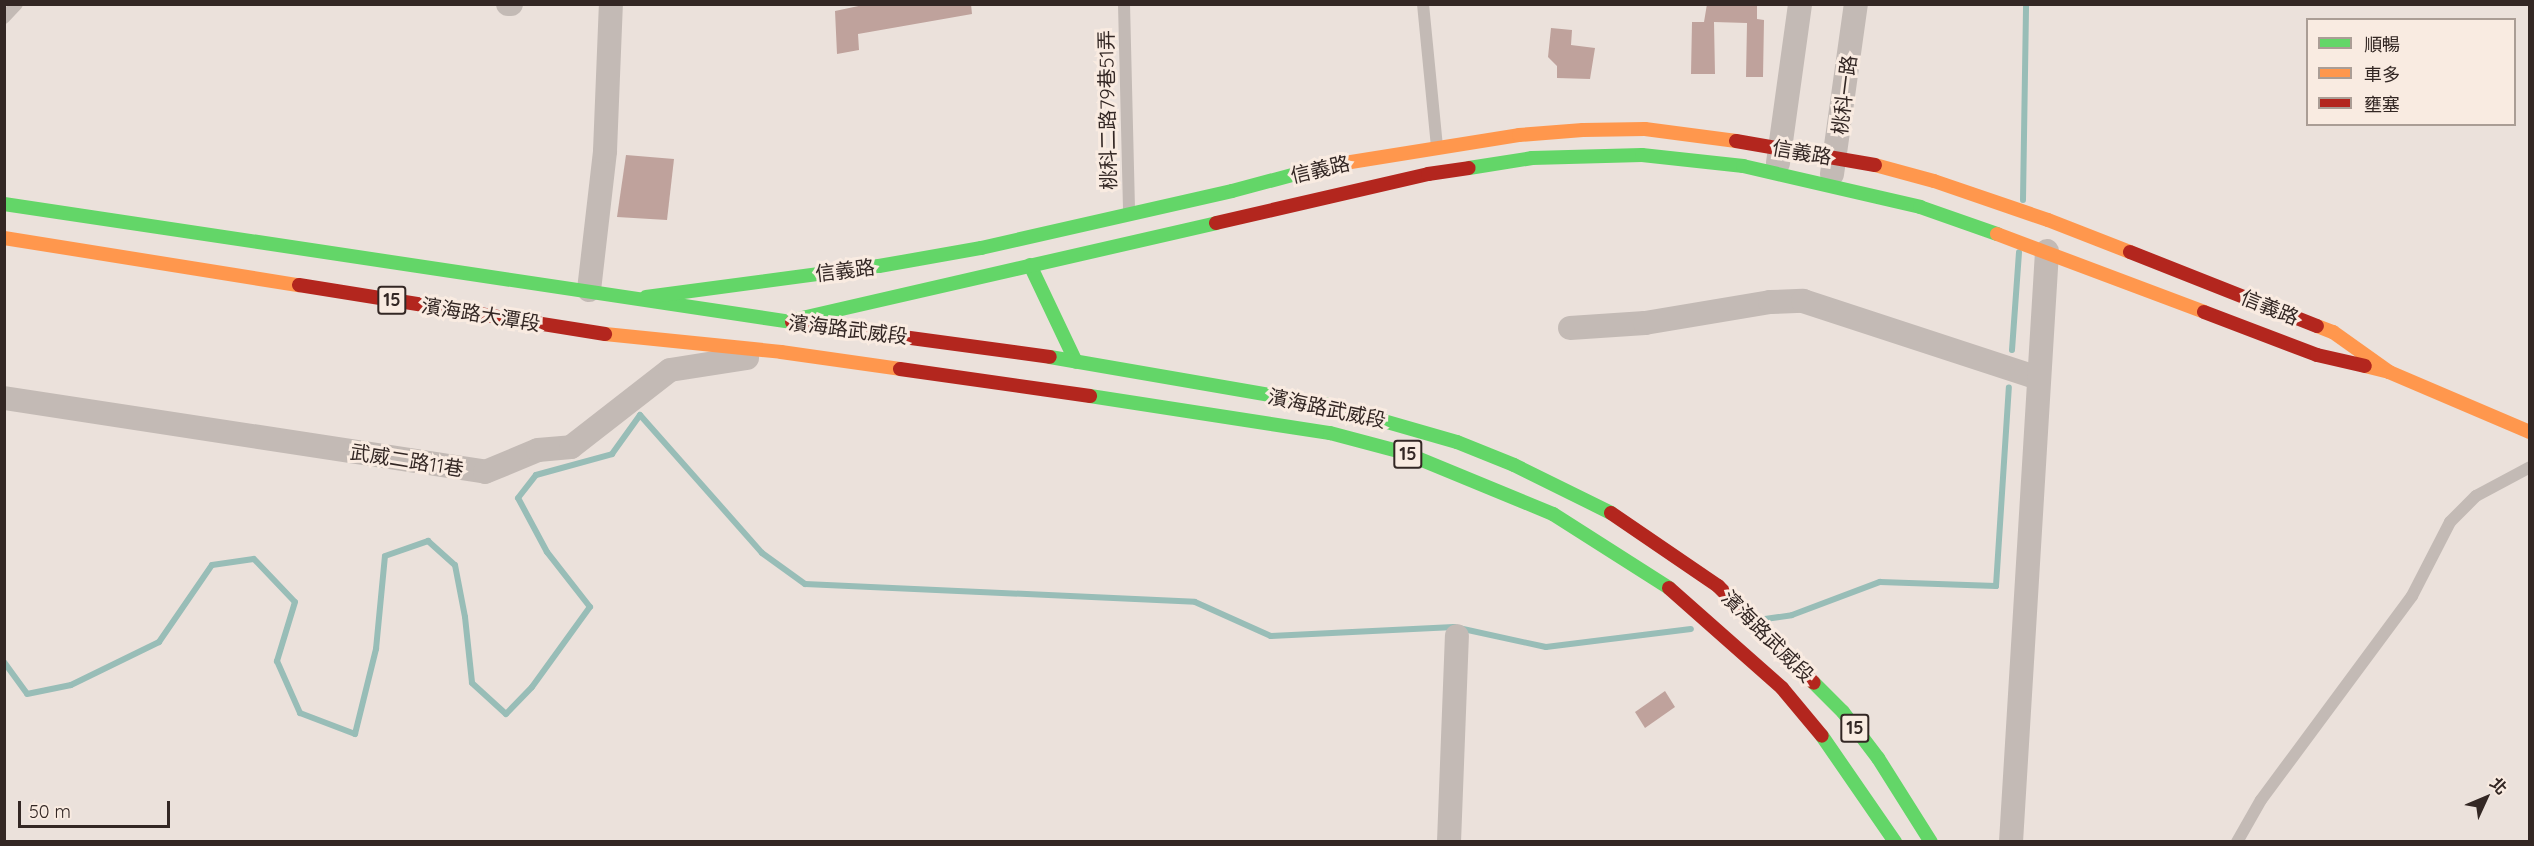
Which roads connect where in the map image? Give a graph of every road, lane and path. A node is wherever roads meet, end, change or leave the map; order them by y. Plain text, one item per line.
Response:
1 (16, 4) edge
2 (611, 4) edge
3 (1124, 4) edge
4 (1424, 4) edge
5 (1800, 4) edge
6 (1856, 4) edge
7 (4, 18) edge
8 (1437, 146) junction
9 (1781, 148) junction
10 (1836, 158) junction
11 (1443, 171) junction
12 (1776, 173) junction
13 (1830, 185) junction
14 (4, 204) edge
15 (1129, 214) junction
16 (4, 238) edge
17 (2040, 249) junction
18 (1030, 266) junction
19 (590, 290) junction
20 (641, 298) junction
21 (1570, 328) dead end
22 (785, 332) junction
23 (1076, 362) junction
24 (2389, 372) junction
25 (2039, 378) junction
26 (4, 398) edge
27 (2529, 432) edge
28 (2529, 467) edge
29 (1457, 636) dead end
30 (1449, 842) edge
31 (1895, 842) edge
32 (1930, 842) edge
33 (2011, 842) edge
34 (2237, 842) edge

1 - 7 lane
2 - 19 street
3 - 15 lane, 桃科二路79巷51弄
4 - 8 lane
5 - 9 street
6 - 10 street, 桃科一路
8 - 9 main road, 信義路
8 - 11 lane
8 - 15 main road, 信義路
9 - 10 main road, 信義路
9 - 12 street
10 - 13 street, 桃科一路
10 - 24 main road, 信義路
11 - 12 main road, 信義路
11 - 18 main road, 信義路
12 - 13 main road, 信義路
13 - 17 main road, 信義路
14 - 19 main road, 濱海路大潭段 / 15
15 - 20 main road, 信義路
16 - 22 main road, 濱海路大潭段 / 15
17 - 24 main road, 信義路
17 - 25 street
18 - 22 main road, 信義路
18 - 23 main road
19 - 20 main road, 濱海路大潭段 / 15
20 - 22 main road, 濱海路武威段 / 15
21 - 25 street
22 - 23 main road, 濱海路武威段 / 15
22 - 26 street, 武威二路11巷
22 - 31 main road, 濱海路武威段 / 15
23 - 32 main road, 濱海路武威段 / 15
24 - 27 main road, 信義路
25 - 33 street
28 - 34 lane
29 - 30 street

